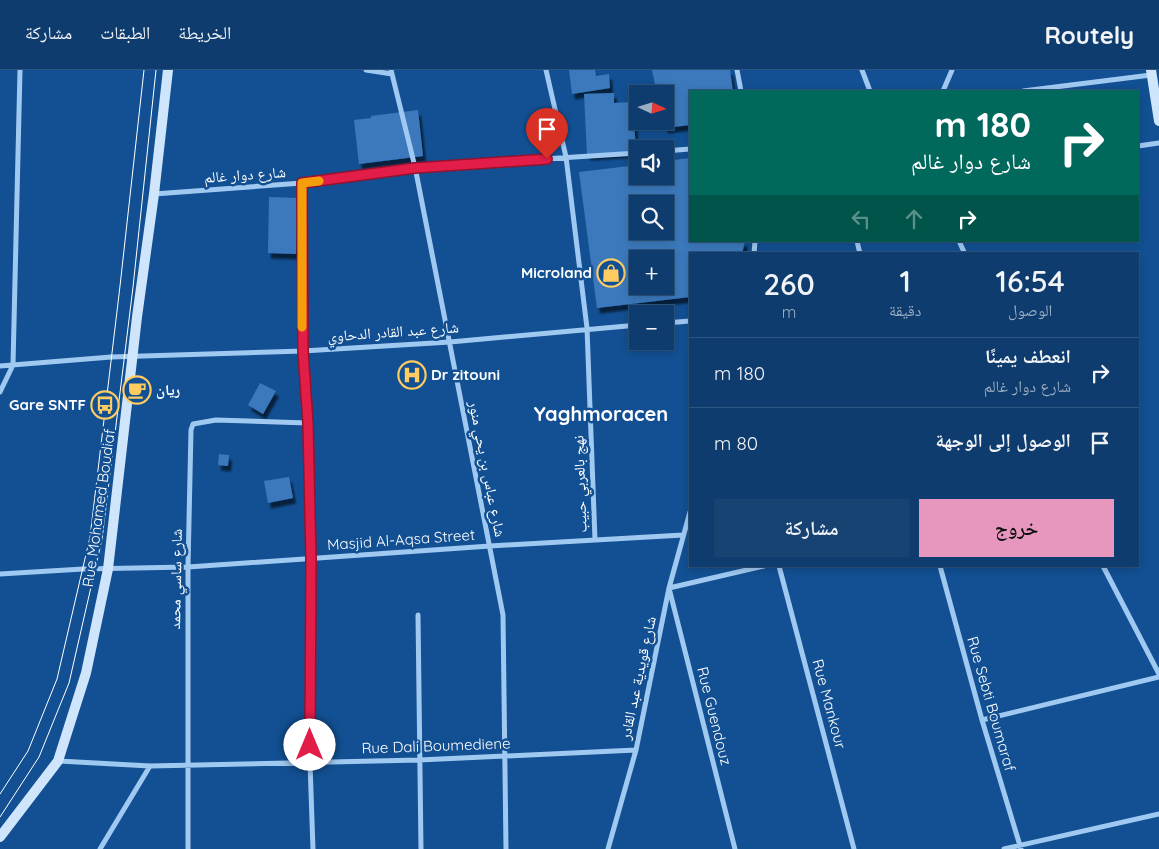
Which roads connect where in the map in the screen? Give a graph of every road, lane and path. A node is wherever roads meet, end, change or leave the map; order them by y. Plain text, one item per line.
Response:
1 (20, 70) edge
2 (168, 70) edge
3 (366, 70) edge
4 (546, 70) edge
5 (737, 70) edge
6 (862, 70) edge
7 (952, 70) edge
8 (392, 72) edge
9 (1151, 73) edge
10 (741, 90) edge
11 (870, 90) edge
12 (943, 90) edge
13 (1030, 90) edge
14 (1159, 121) edge
15 (1159, 143) edge
16 (1139, 146) edge
17 (689, 149) edge
18 (674, 150) edge
19 (629, 154) edge
20 (566, 158) junction
21 (415, 168) junction
22 (302, 183) junction
23 (154, 194) junction
24 (689, 321) edge
25 (674, 322) edge
26 (629, 326) edge
27 (586, 328) junction
28 (450, 342) junction
29 (303, 351) junction
30 (133, 356) junction
31 (13, 365) junction
32 (0, 366) edge
33 (0, 392) edge
34 (308, 423) junction
35 (689, 515) edge
36 (683, 535) junction
37 (595, 540) junction
38 (490, 546) junction
39 (311, 559) junction
40 (188, 567) junction
41 (760, 567) edge
42 (779, 567) edge
43 (940, 567) edge
44 (1104, 567) edge
45 (108, 569) junction
46 (0, 574) edge
47 (669, 588) junction
48 (418, 615) dead end
49 (1159, 676) edge
50 (982, 720) junction
51 (636, 750) junction
52 (505, 756) junction
53 (419, 760) junction
54 (58, 761) junction
55 (188, 764) junction
56 (310, 764) junction
57 (150, 766) junction
58 (1159, 814) edge
59 (0, 837) edge
60 (1020, 848) edge
61 (100, 849) edge
62 (188, 849) edge
63 (313, 849) edge
64 (421, 849) edge
65 (506, 849) edge
66 (608, 849) edge
67 (735, 849) edge
68 (854, 849) edge
69 (1004, 849) edge

1 - 31 street
2 - 23 main road, Rue Mohamed Boudiaf
3 - 8 street
4 - 20 street, نهج بالعربي حبيب
5 - 10 street
6 - 11 street
7 - 12 street
8 - 21 street, شارع عباس بن يحي منور
9 - 13 street
9 - 14 main road
15 - 16 street
17 - 18 street
19 - 20 street, شارع دوار غالم
20 - 21 street, شارع دوار غالم
20 - 27 street, نهج بالعربي حبيب
21 - 22 street, شارع دوار غالم
21 - 28 street, شارع عباس بن يحي منور
22 - 23 street, شارع دوار غالم
22 - 29 street
23 - 30 main road, Rue Mohamed Boudiaf
24 - 25 street
26 - 27 street, شارع عبد القادر الدحاوي
27 - 28 street, شارع عبد القادر الدحاوي
27 - 37 street, نهج بالعربي حبيب
28 - 29 street, شارع عبد القادر الدحاوي
28 - 38 street, شارع عباس بن يحي منور
29 - 30 street, شارع عبد القادر الدحاوي
29 - 34 street
30 - 31 street, شارع عبد القادر الدحاوي
30 - 45 main road, Rue Mohamed Boudiaf
31 - 32 street, شارع عبد القادر الدحاوي
31 - 33 street
34 - 39 street
34 - 40 street, شارع ساسي محمد
35 - 36 street, شارع قويدية عبد القادر
36 - 37 street, Masjid Al-Aqsa Street
36 - 47 street, شارع قويدية عبد القادر
37 - 38 street, Masjid Al-Aqsa Street
38 - 39 street, Masjid Al-Aqsa Street
38 - 52 street, شارع عباس بن يحي منور
39 - 40 street, Masjid Al-Aqsa Street
39 - 56 street
40 - 45 street, Masjid Al-Aqsa Street
40 - 55 street, شارع ساسي محمد
41 - 47 street
42 - 68 street, Rue Mankour
43 - 50 street, Rue Sebti Boumaraf
44 - 49 street
45 - 46 street, Masjid Al-Aqsa Street
45 - 54 main road, Rue Mohamed Boudiaf
47 - 51 street, شارع قويدية عبد القادر
47 - 67 street, Rue Guendouz
48 - 53 street
49 - 50 street
50 - 60 street, Rue Sebti Boumaraf
51 - 52 street, Rue Dali Boumediene
51 - 66 street, شارع قويدية عبد القادر
52 - 53 street, Rue Dali Boumediene
52 - 65 street, شارع عباس بن يحي منور
53 - 56 street, Rue Dali Boumediene
53 - 64 street
54 - 57 street, Rue Dali Boumediene
54 - 59 main road, Rue Mohamed Boudiaf
55 - 56 street, Rue Dali Boumediene
55 - 57 street, Rue Dali Boumediene
55 - 62 street, شارع ساسي محمد
56 - 63 street
57 - 61 street
58 - 60 street
60 - 69 street

